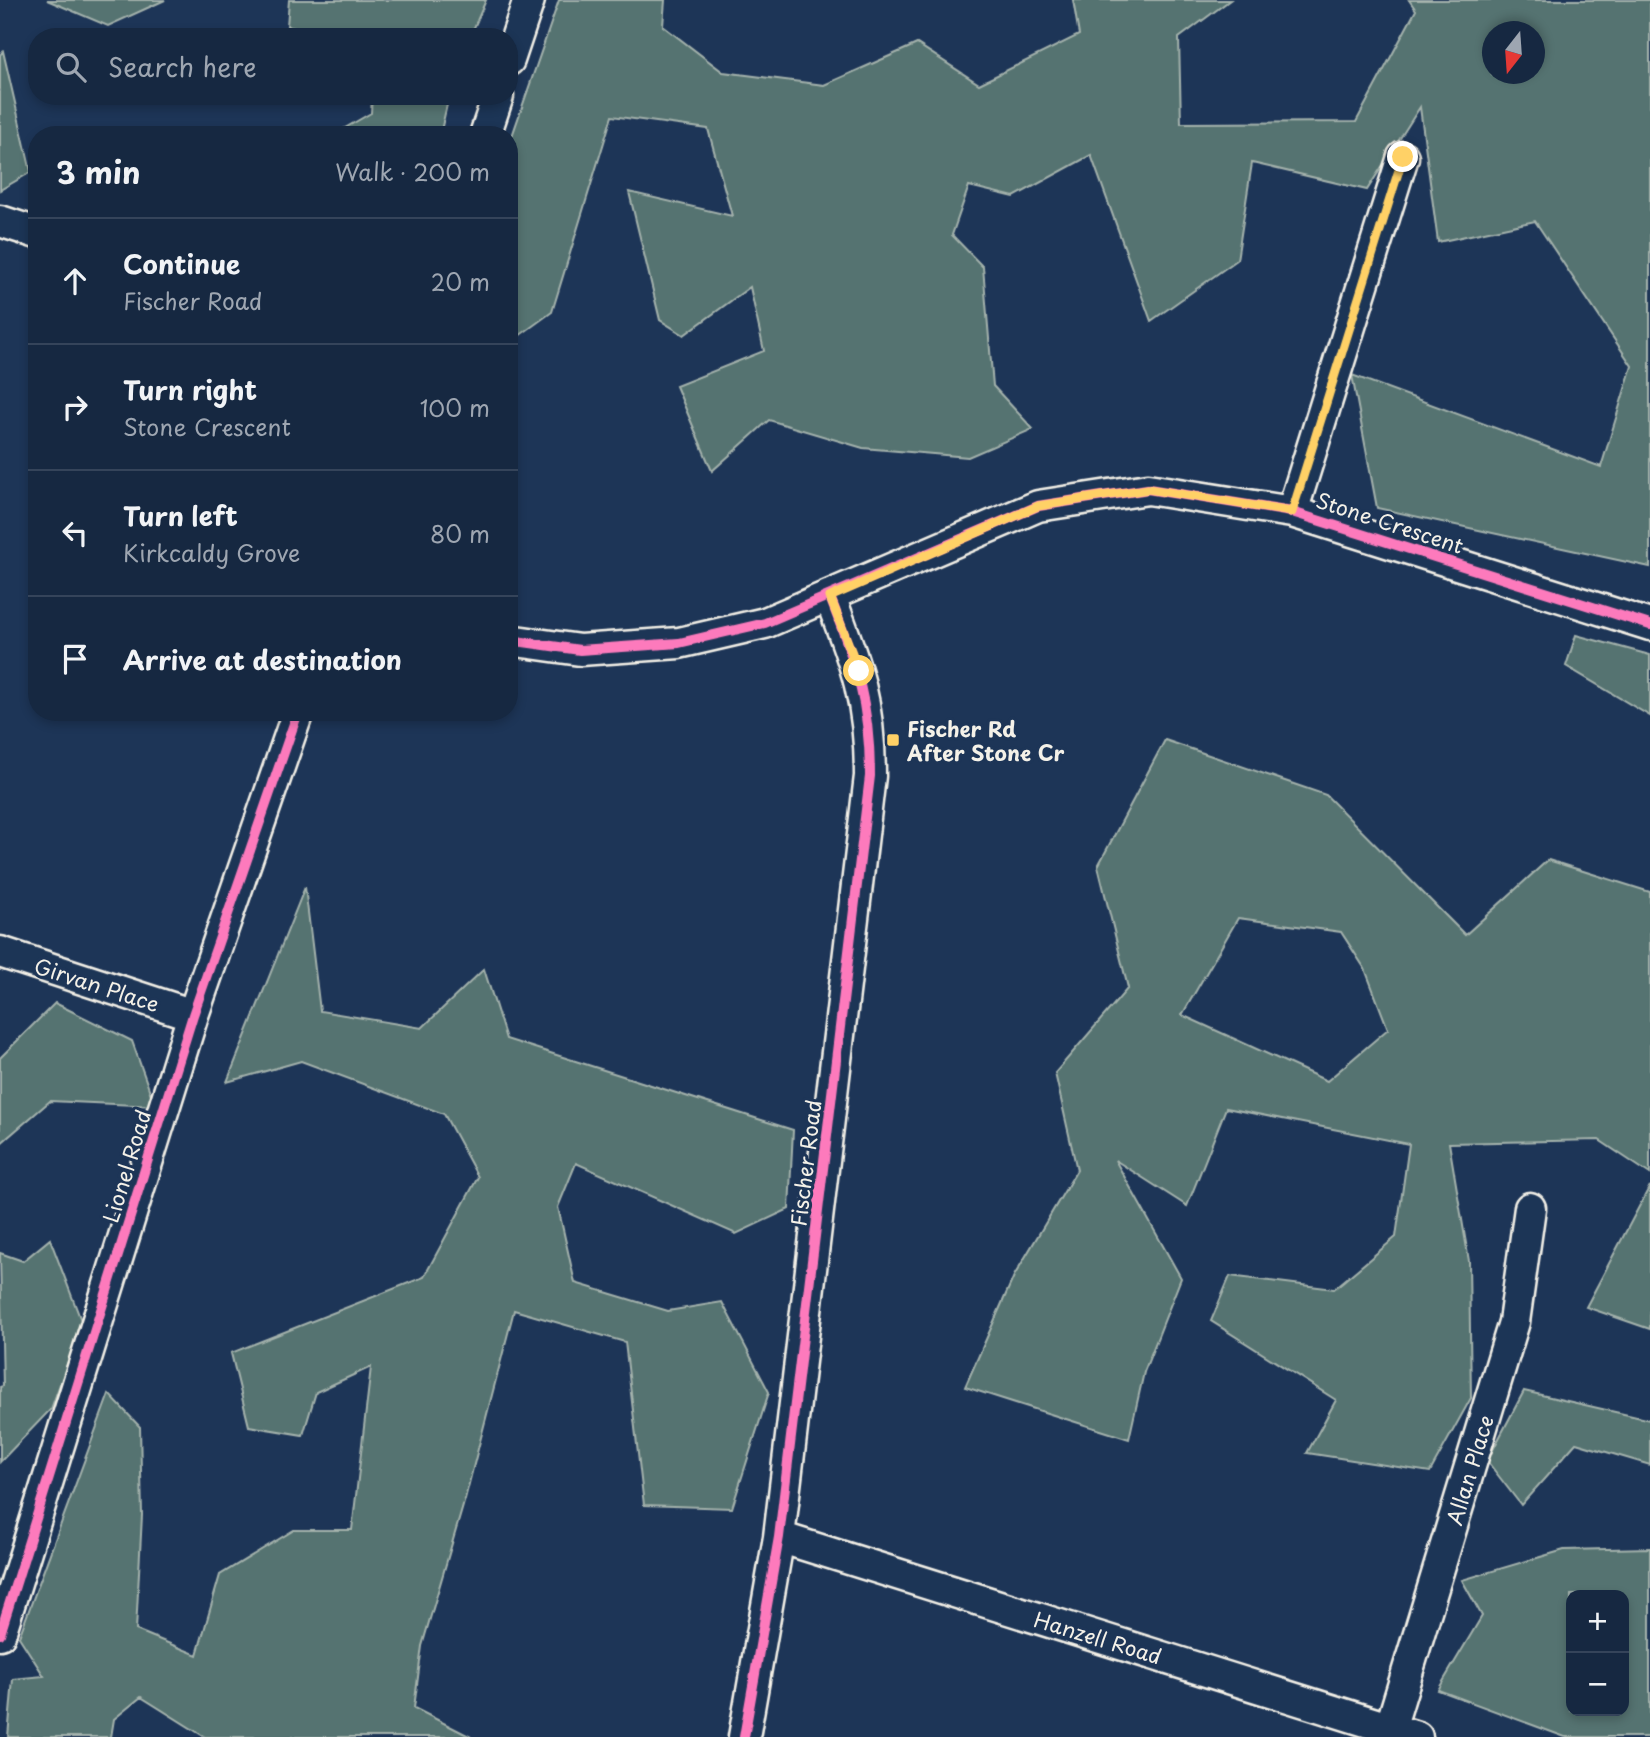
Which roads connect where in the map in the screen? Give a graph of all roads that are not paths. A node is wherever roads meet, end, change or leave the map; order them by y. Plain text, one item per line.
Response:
1 (529, 0) edge
2 (518, 34) edge
3 (495, 105) edge
4 (488, 126) edge
5 (1403, 157) dead end
6 (0, 221) edge
7 (28, 230) edge
8 (1292, 512) junction
9 (830, 597) junction
10 (1650, 625) edge
11 (518, 641) edge
12 (295, 721) edge
13 (0, 952) edge
14 (193, 1015) junction
15 (1530, 1208) dead end
16 (779, 1537) junction
17 (0, 1634) edge
18 (1404, 1733) edge
19 (744, 1737) edge

1 - 2 street
3 - 4 street
5 - 8 street
6 - 7 street
8 - 9 street, Stone Crescent
8 - 10 street, Stone Crescent
9 - 11 street, Stone Crescent
9 - 16 street, Fischer Road
12 - 14 street, Lionel Road
13 - 14 street, Girvan Place
14 - 17 street, Lionel Road
15 - 18 street, Allan Place
16 - 18 street, Hanzell Road
16 - 19 street, Fischer Road

